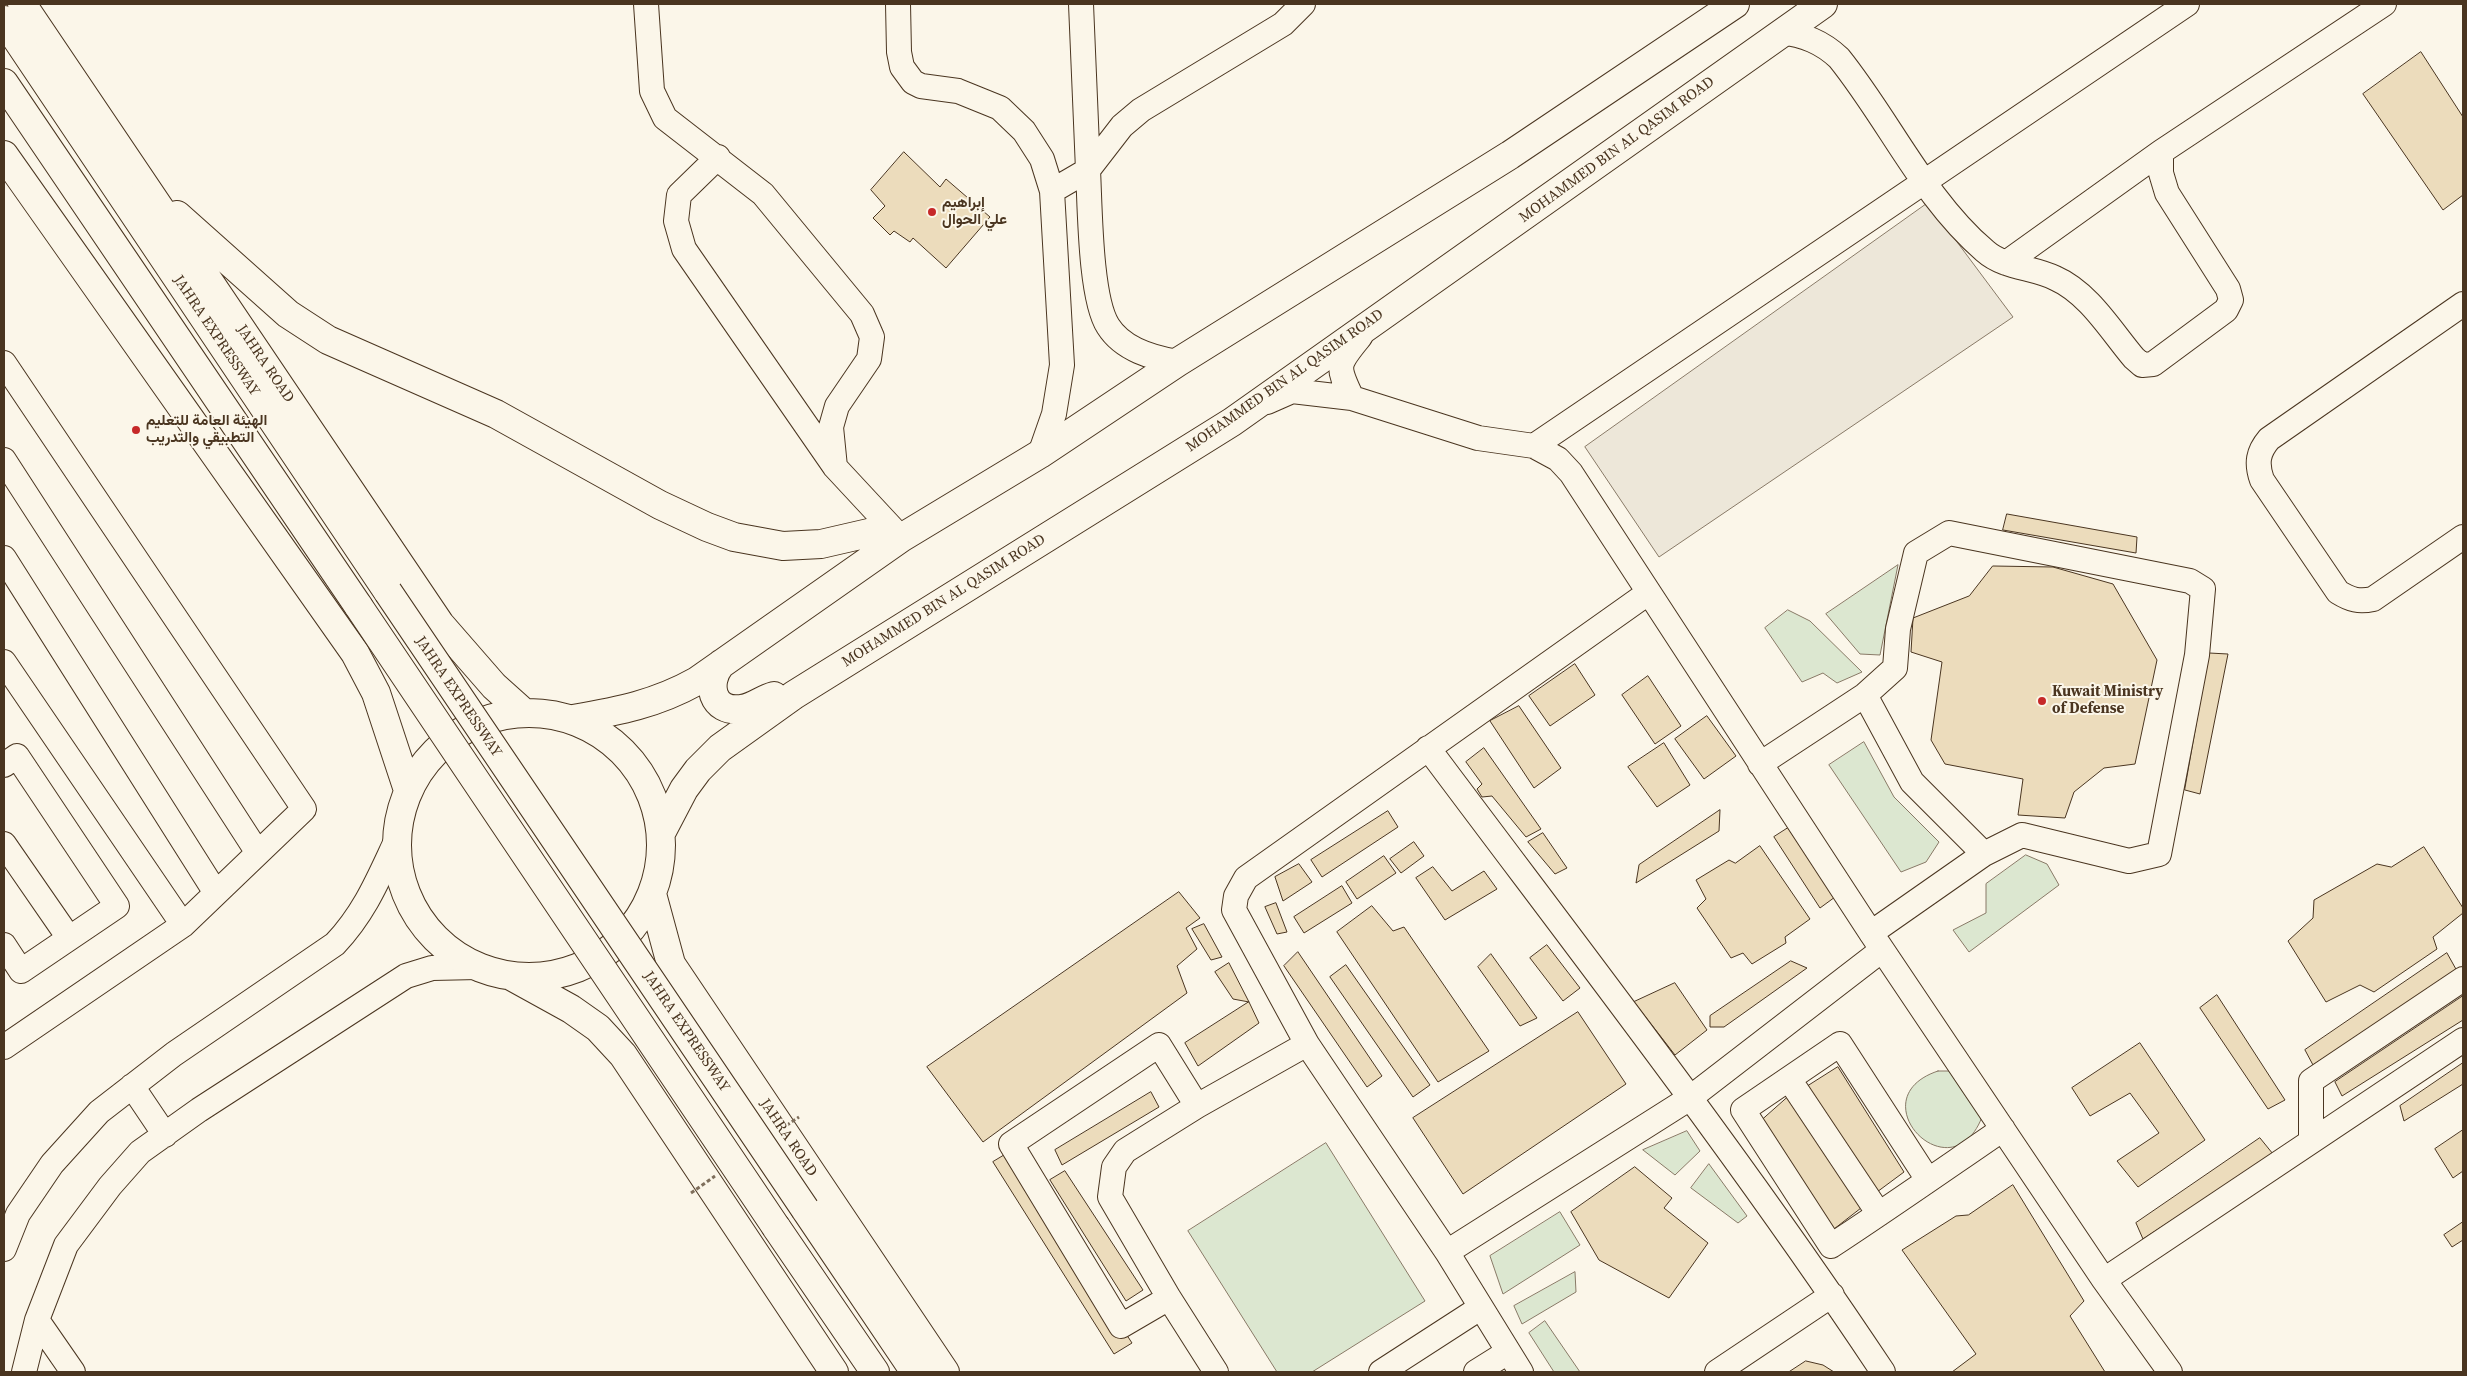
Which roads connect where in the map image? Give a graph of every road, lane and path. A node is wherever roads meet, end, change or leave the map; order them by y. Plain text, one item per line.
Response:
1 (22, 4) edge
2 (646, 4) edge
3 (898, 4) edge
4 (1081, 4) edge
5 (1304, 4) edge
6 (1735, 4) edge
7 (1823, 4) edge
8 (2188, 4) edge
9 (2383, 4) edge
10 (4, 20) edge
11 (1781, 32) junction
12 (4, 83) edge
13 (2161, 152) junction
14 (4, 155) edge
15 (718, 157) junction
16 (1088, 170) junction
17 (1926, 182) junction
18 (1052, 191) junction
19 (151, 195) junction
20 (2006, 263) junction
21 (2463, 304) edge
22 (1379, 316) junction
23 (1178, 362) junction
24 (4, 363) edge
25 (1352, 398) junction
26 (1252, 408) junction
27 (1534, 446) junction
28 (1040, 454) junction
29 (4, 460) edge
30 (835, 468) junction
31 (2463, 537) edge
32 (901, 538) junction
33 (4, 558) edge
34 (1648, 592) junction
35 (721, 664) junction
36 (7, 674) edge
37 (1865, 694) junction
38 (794, 695) junction
39 (523, 712) junction
40 (573, 719) junction
41 (1428, 748) junction
42 (1760, 764) junction
43 (4, 765) edge
44 (408, 790) junction
45 (661, 833) junction
46 (398, 837) junction
47 (4, 844) edge
48 (258, 853) junction
49 (1984, 854) junction
50 (216, 893) junction
51 (652, 894) junction
52 (183, 925) junction
53 (69, 938) junction
54 (1876, 942) junction
55 (4, 945) edge
56 (478, 967) junction
57 (512, 976) junction
58 (2463, 979) edge
59 (2463, 1040) edge
60 (1307, 1044) junction
61 (4, 1047) edge
62 (1790, 1078) junction
63 (132, 1086) junction
64 (1690, 1098) junction
65 (1197, 1106) junction
66 (2003, 1129) junction
67 (165, 1135) junction
68 (2311, 1141) junction
69 (1928, 1180) junction
70 (1879, 1214) junction
71 (4, 1250) edge
72 (1447, 1252) junction
73 (2104, 1280) junction
74 (1832, 1295) junction
75 (1169, 1298) junction
76 (1480, 1308) junction
77 (37, 1320) junction
78 (1508, 1352) junction
79 (24, 1372) edge
80 (73, 1372) edge
81 (834, 1372) edge
82 (875, 1372) edge
83 (915, 1372) edge
84 (944, 1372) edge
85 (1216, 1372) edge
86 (1381, 1372) edge
87 (1476, 1372) edge
88 (1521, 1372) edge
89 (1717, 1372) edge
90 (1883, 1372) edge
91 (2170, 1372) edge

1 - 19 main road, JAHRA ROAD
2 - 15 street
3 - 18 street
4 - 16 street
5 - 16 street
6 - 23 main road
7 - 11 main road, MOHAMMED BIN AL QASIM ROAD
8 - 17 street
9 - 13 street
10 - 83 main road, JAHRA EXPRESSWAY, bridge
11 - 17 street
11 - 22 main road, MOHAMMED BIN AL QASIM ROAD
12 - 82 main road, bridge
13 - 20 street
13 - 20 street
14 - 44 main road
15 - 30 street
15 - 30 street
16 - 18 street
16 - 23 street
17 - 20 street
17 - 27 street
18 - 28 street
19 - 32 main road
19 - 39 main road, JAHRA ROAD
21 - 31 street
22 - 25 street
22 - 26 main road, MOHAMMED BIN AL QASIM ROAD
23 - 28 main road
24 - 48 street
25 - 26 street
25 - 27 street
26 - 38 main road, MOHAMMED BIN AL QASIM ROAD
27 - 34 street
28 - 32 main road
29 - 48 street
30 - 32 street
32 - 35 main road
33 - 50 street
34 - 41 street
34 - 42 street
35 - 38 main road
35 - 40 main road
36 - 52 street
37 - 42 street
37 - 49 street
37 - 49 street
38 - 45 main road, MOHAMMED BIN AL QASIM ROAD
39 - 40 main road
39 - 44 main road
40 - 45 main road
41 - 60 street
41 - 64 street
42 - 54 street
43 - 53 street
44 - 46 main road
45 - 51 main road
46 - 56 main road
46 - 63 street
47 - 53 street
48 - 50 street
49 - 54 street
50 - 52 street
51 - 57 main road
51 - 84 main road, JAHRA ROAD
52 - 61 street
53 - 55 street
54 - 64 street
54 - 66 street
56 - 57 main road
56 - 67 street
57 - 81 main road
58 - 68 street
59 - 68 street
60 - 65 street
60 - 72 street
62 - 69 street
62 - 70 street
62 - 70 street
63 - 67 street
63 - 71 street
64 - 72 street
64 - 74 street
65 - 75 street
65 - 75 street
66 - 69 street
66 - 73 street
67 - 77 street
68 - 73 street
69 - 70 street
72 - 76 street
73 - 91 street
74 - 89 street
74 - 90 street
75 - 85 street
76 - 78 street
76 - 86 street
77 - 79 street
77 - 80 street
78 - 87 street
78 - 88 street

